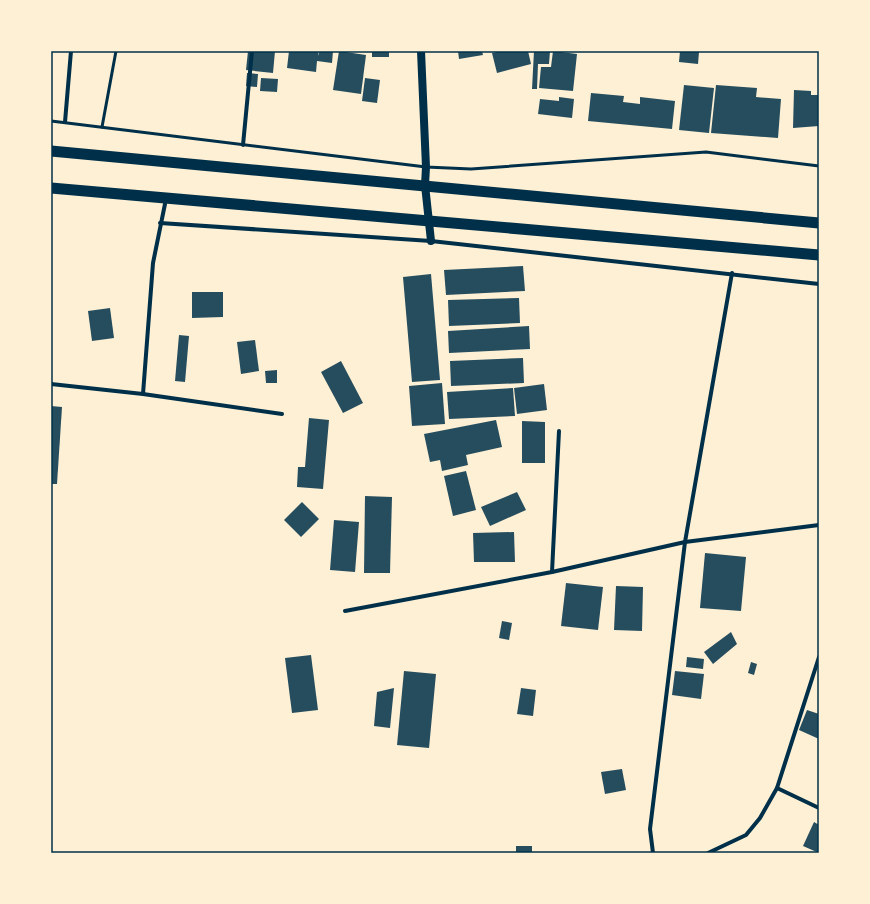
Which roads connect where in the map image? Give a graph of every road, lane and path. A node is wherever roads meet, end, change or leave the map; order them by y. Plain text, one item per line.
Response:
1 (71, 51) edge
2 (116, 51) edge
3 (252, 51) edge
4 (421, 51) edge
5 (51, 121) edge
6 (65, 122) junction
7 (102, 127) junction
8 (242, 145) junction
9 (51, 151) edge
10 (819, 166) edge
11 (426, 167) junction
12 (425, 185) junction
13 (51, 188) edge
14 (166, 198) junction
15 (429, 220) junction
16 (160, 223) junction
17 (819, 223) edge
18 (431, 241) junction
19 (819, 255) edge
20 (732, 273) junction
21 (819, 284) edge
22 (51, 384) edge
23 (143, 394) junction
24 (282, 414) dead end
25 (559, 431) dead end
26 (819, 525) edge
27 (686, 542) junction
28 (552, 572) junction
29 (345, 611) dead end
30 (819, 657) edge
31 (777, 788) junction
32 (819, 808) edge
33 (653, 853) edge
34 (708, 853) edge

1 - 6 street
2 - 7 lane
3 - 8 street
4 - 11 main road
5 - 6 lane
6 - 7 lane
7 - 8 lane
8 - 11 lane
9 - 12 highway
10 - 11 lane
11 - 12 main road
12 - 15 main road
12 - 17 highway
13 - 14 highway
14 - 15 highway
14 - 16 street
15 - 18 main road
15 - 19 highway
16 - 18 street
16 - 23 street
18 - 20 street
20 - 21 street
20 - 27 street
22 - 23 street
23 - 24 street
25 - 28 street
26 - 27 street
27 - 28 street
27 - 33 street
28 - 29 street
30 - 31 street
31 - 32 street
31 - 34 street

